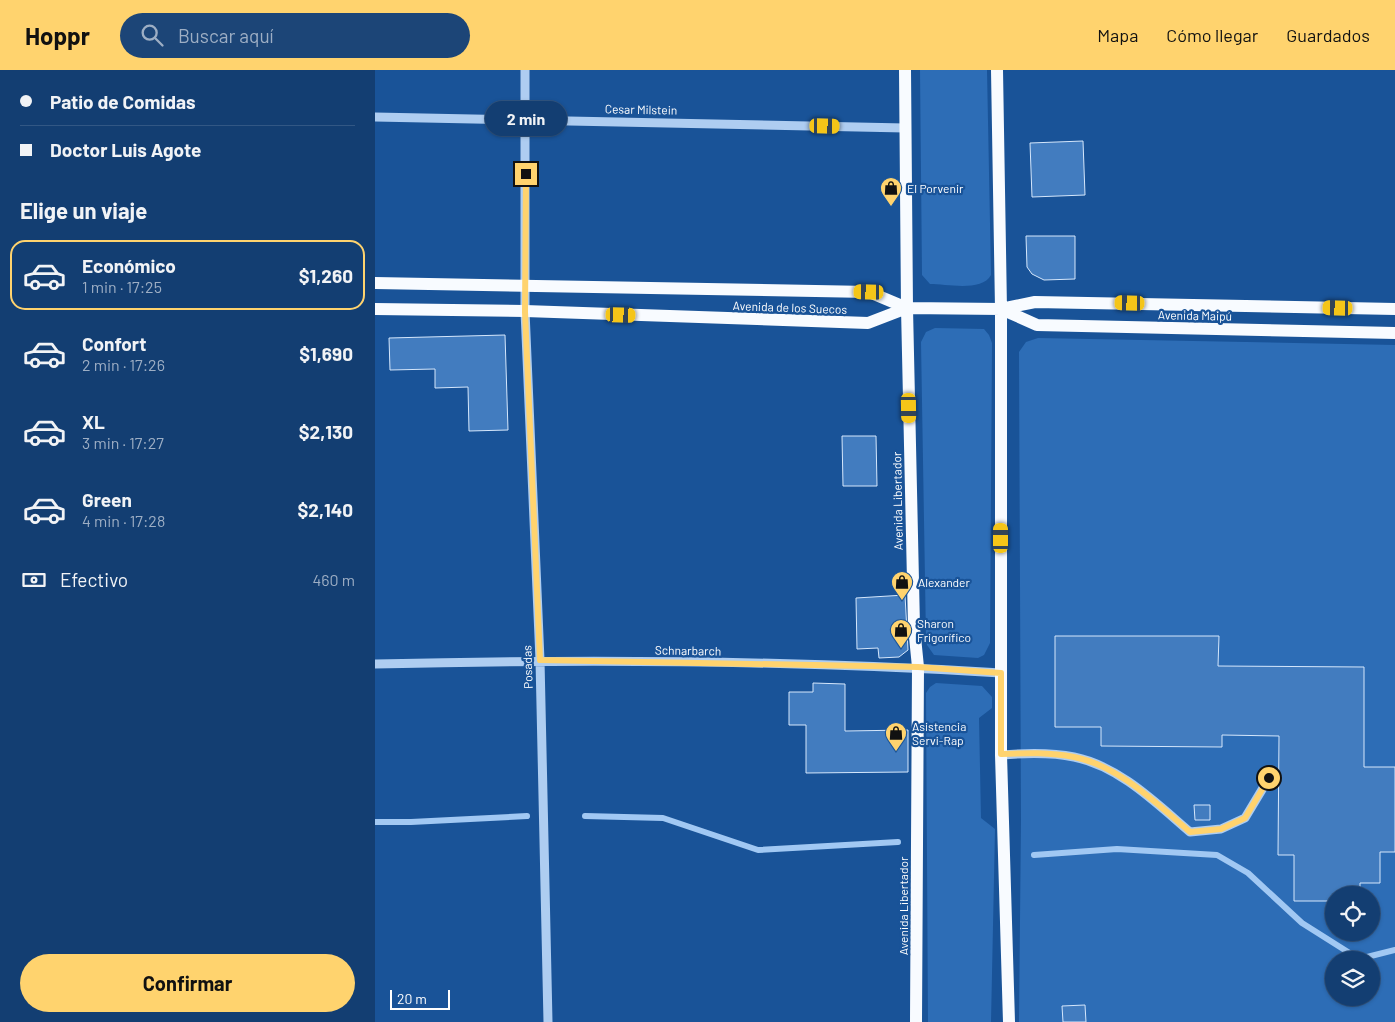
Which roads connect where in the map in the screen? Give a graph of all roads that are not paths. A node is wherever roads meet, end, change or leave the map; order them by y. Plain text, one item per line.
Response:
1 (525, 70) edge
2 (905, 70) edge
3 (997, 70) edge
4 (375, 117) edge
5 (526, 119) junction
6 (905, 128) junction
7 (375, 283) edge
8 (525, 286) junction
9 (907, 308) junction
10 (1001, 309) junction
11 (1395, 309) edge
12 (375, 310) edge
13 (525, 312) junction
14 (1395, 333) edge
15 (540, 660) junction
16 (375, 664) edge
17 (918, 667) junction
18 (1001, 673) junction
19 (1001, 754) junction
20 (1269, 778) dead end
21 (548, 1022) edge
22 (916, 1022) edge
23 (1009, 1022) edge

1 - 5 street, Posadas
2 - 6 main road, Avenida Libertador
3 - 10 main road
4 - 5 street, Cesar Milstein
5 - 6 street, Cesar Milstein
5 - 8 street, Posadas
6 - 9 main road, Avenida Libertador
7 - 8 main road, Avenida de los Suecos
8 - 9 main road, Avenida de los Suecos
8 - 13 street, Posadas
9 - 10 main road
9 - 13 main road, Avenida de los Suecos
9 - 17 main road, Avenida Libertador
10 - 11 main road, Avenida Maipú
10 - 14 main road, Avenida Maipú
10 - 18 main road
12 - 13 main road, Avenida de los Suecos
13 - 15 street, Posadas
15 - 16 street, Schnarbarch
15 - 17 street, Schnarbarch
15 - 21 street, Posadas
17 - 18 street, Schnarbarch
17 - 22 main road, Avenida Libertador
18 - 19 main road
19 - 20 street
19 - 23 main road

